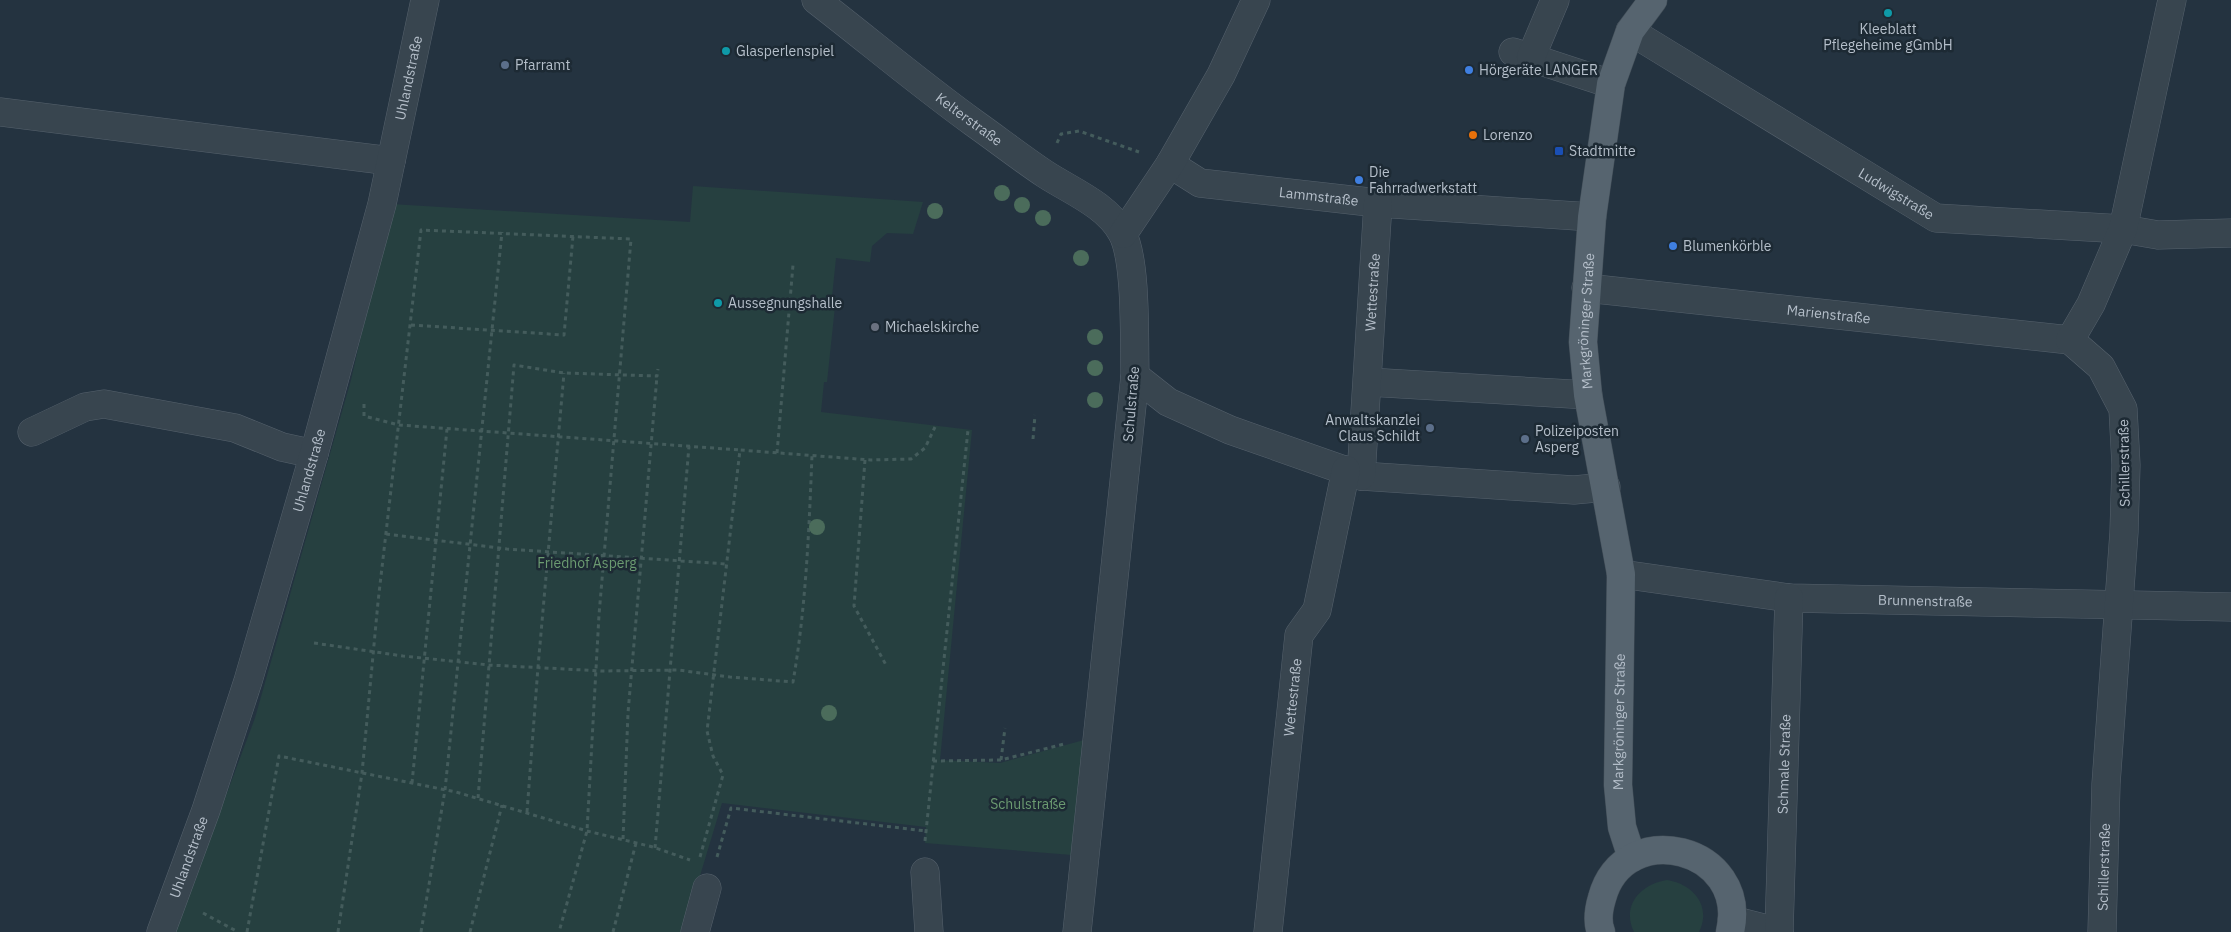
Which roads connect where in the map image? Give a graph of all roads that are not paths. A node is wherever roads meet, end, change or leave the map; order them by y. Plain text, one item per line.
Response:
1 (425, 0) edge
2 (816, 0) edge
3 (1256, 0) edge
4 (1555, 0) edge
5 (1653, 0) edge
6 (2172, 0) edge
7 (1630, 31) junction
8 (1611, 84) junction
9 (0, 112) edge
10 (391, 161) junction
11 (1170, 164) junction
12 (1378, 203) junction
13 (1592, 217) junction
14 (2123, 229) junction
15 (2231, 233) edge
16 (1123, 234) junction
17 (1586, 288) junction
18 (2070, 340) junction
19 (1135, 376) junction
20 (1368, 382) junction
21 (1588, 395) junction
22 (32, 432) dead end
23 (314, 454) junction
24 (1354, 473) junction
25 (1606, 487) junction
26 (1621, 574) junction
27 (1789, 598) junction
28 (2119, 603) junction
29 (2231, 607) edge
30 (1632, 858) junction
31 (925, 872) road end
32 (708, 888) road end
33 (1731, 926) edge
34 (161, 932) edge
35 (695, 932) edge
36 (929, 932) edge
37 (1077, 932) edge
38 (1268, 932) edge
39 (1600, 932) edge
40 (1779, 932) edge
41 (2102, 932) edge

1 - 10 street, Uhlandstraße
2 - 16 street, Kelterstraße
3 - 11 street
4 - 8 street
5 - 7 main road, Markgröninger Straße
6 - 14 street
7 - 8 main road, Markgröninger Straße
7 - 14 street, Ludwigstraße
8 - 13 main road, Markgröninger Straße
9 - 10 street
10 - 23 street, Uhlandstraße
11 - 12 street, Lammstraße
11 - 16 street
12 - 13 street, Lammstraße
12 - 20 street, Wettestraße
13 - 17 main road, Markgröninger Straße
14 - 15 street, Ludwigstraße
14 - 18 street
16 - 19 street, Schulstraße
17 - 18 street, Marienstraße
17 - 21 main road, Markgröninger Straße
18 - 28 street, Schillerstraße
19 - 24 street
19 - 37 street, Schulstraße
20 - 21 street
20 - 24 street, Wettestraße
21 - 25 main road, Markgröninger Straße
22 - 23 street
23 - 34 street, Uhlandstraße
24 - 25 street
24 - 38 street, Wettestraße
25 - 26 main road, Markgröninger Straße
26 - 27 street, Brunnenstraße
26 - 30 main road, Markgröninger Straße
27 - 28 street, Brunnenstraße
27 - 40 street, Schmale Straße
28 - 29 street, Brunnenstraße
28 - 41 street, Schillerstraße
30 - 33 main road
30 - 39 main road
31 - 36 street
32 - 35 street
33 - 40 street

